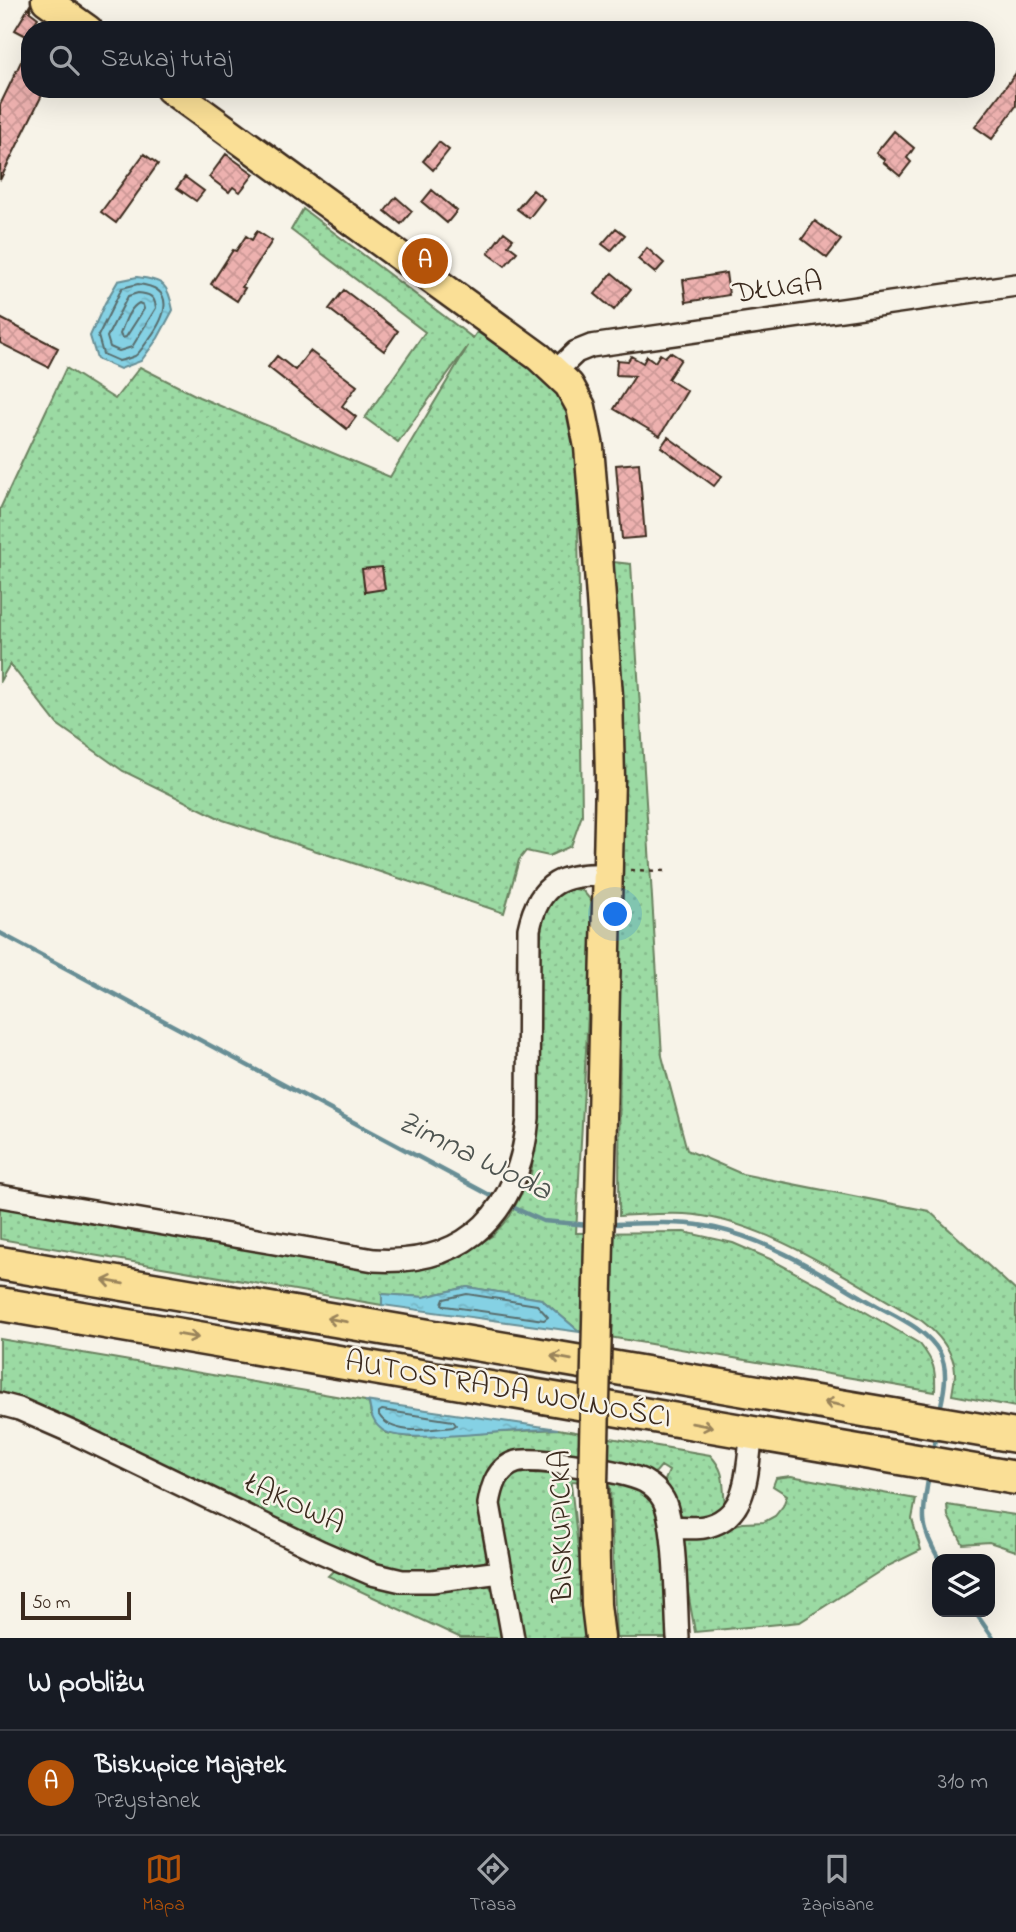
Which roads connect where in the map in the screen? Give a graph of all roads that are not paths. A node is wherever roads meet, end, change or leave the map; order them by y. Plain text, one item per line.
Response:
1 (46, 0) edge
2 (75, 21) edge
3 (182, 98) edge
4 (1016, 285) edge
5 (556, 371) junction
6 (609, 872) junction
7 (0, 1196) edge
8 (0, 1263) edge
9 (0, 1304) edge
10 (0, 1404) edge
11 (752, 1433) junction
12 (1016, 1436) edge
13 (1016, 1478) edge
14 (671, 1527) junction
15 (500, 1572) junction
16 (513, 1638) edge
17 (600, 1638) edge
18 (678, 1638) edge

1 - 2 main road
3 - 5 main road
4 - 5 street, DŁUGA
5 - 6 main road, BISKUPICKA
6 - 7 street
6 - 17 main road, BISKUPICKA, bridge
12 -> 8 highway, AUTOSTRADA WOLNOŚCI
9 -> 11 highway, AUTOSTRADA WOLNOŚCI
10 - 15 street, ŁĄKOWA
11 - 13 highway, AUTOSTRADA WOLNOŚCI
11 - 14 street
14 - 15 street
14 - 18 street
15 - 16 street

